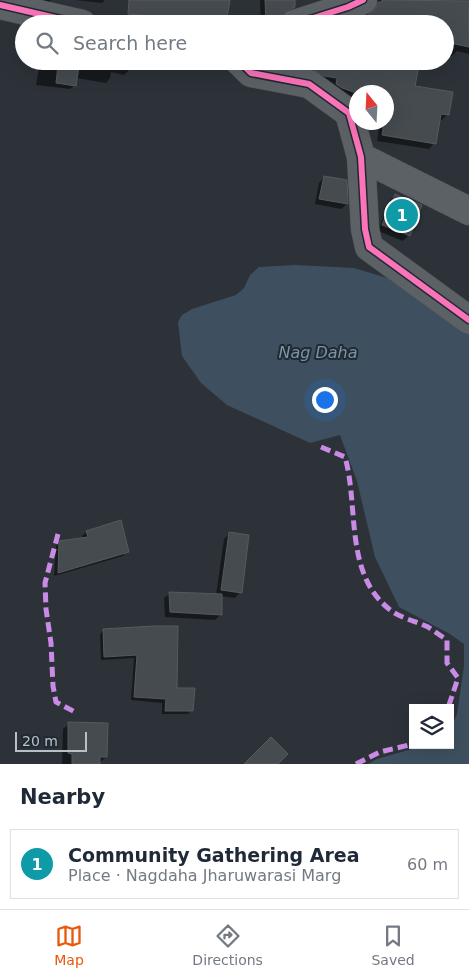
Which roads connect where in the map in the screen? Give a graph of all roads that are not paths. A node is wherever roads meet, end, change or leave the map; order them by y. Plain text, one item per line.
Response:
1 (363, 0) edge
2 (0, 5) edge
3 (43, 15) edge
4 (323, 15) edge
5 (248, 70) edge
6 (361, 157) junction
7 (469, 211) edge
8 (469, 320) edge

1 - 4 street
2 - 3 street
5 - 6 street
6 - 7 street
6 - 8 street

